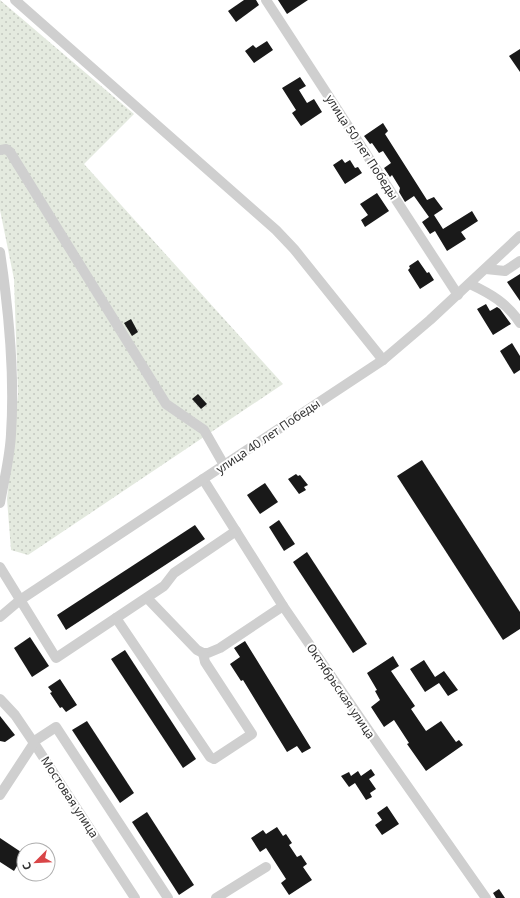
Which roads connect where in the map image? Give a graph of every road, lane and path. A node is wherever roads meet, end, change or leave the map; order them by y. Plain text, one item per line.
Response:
1 (15, 0) edge
2 (266, 0) edge
3 (0, 150) edge
4 (520, 236) edge
5 (0, 252) edge
6 (520, 261) edge
7 (486, 269) junction
8 (470, 284) junction
9 (458, 295) junction
10 (516, 309) edge
11 (520, 323) edge
12 (383, 360) junction
13 (224, 465) junction
14 (204, 480) junction
15 (0, 503) edge
16 (236, 531) junction
17 (0, 567) edge
18 (147, 598) junction
19 (20, 600) junction
20 (284, 606) junction
21 (0, 617) edge
22 (116, 618) junction
23 (203, 654) junction
24 (0, 699) edge
25 (34, 742) junction
26 (0, 795) edge
27 (266, 867) dead end
28 (135, 898) edge
29 (168, 898) edge
30 (216, 898) edge
31 (486, 898) edge

1 - 12 street
2 - 9 street, улица 50 лет Победы
3 - 13 street
4 - 7 street, улица 40 лет Победы
5 - 15 street
6 - 7 street
7 - 8 street, улица 40 лет Победы
8 - 9 street, улица 40 лет Победы
8 - 10 street
9 - 12 street, улица 40 лет Победы
10 - 11 street
12 - 13 street, улица 40 лет Победы
13 - 14 street, улица 40 лет Победы
14 - 16 street, Октябрьская улица
14 - 19 street, улица 40 лет Победы
16 - 18 street
16 - 20 street, Октябрьская улица
17 - 19 street
18 - 22 street
18 - 23 street
19 - 21 street, улица 40 лет Победы
19 - 22 street
20 - 23 street
20 - 31 street, Октябрьская улица
22 - 23 street
24 - 25 street, Мостовая улица
25 - 26 street
25 - 28 street, Мостовая улица
25 - 29 street
27 - 30 street

